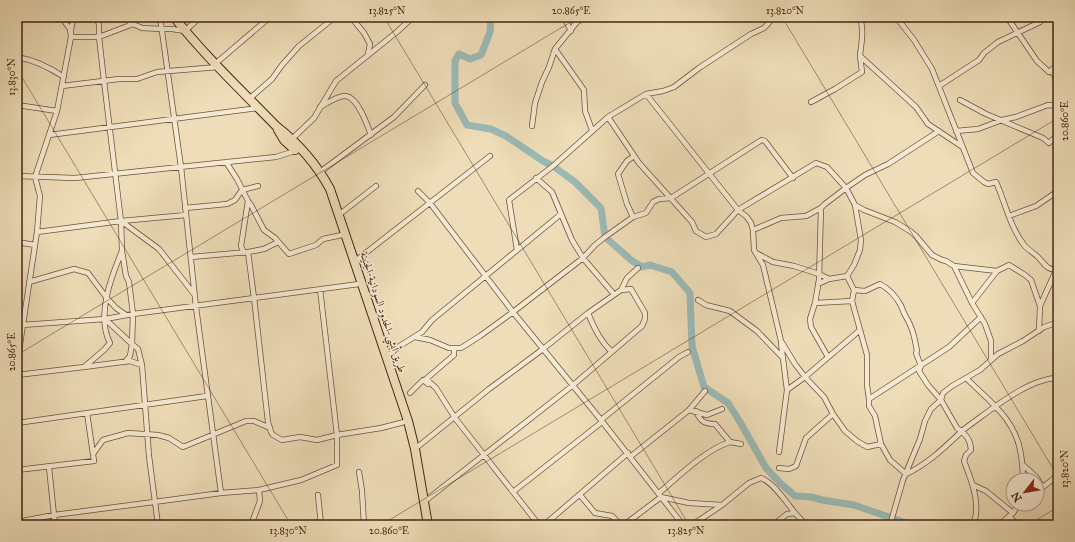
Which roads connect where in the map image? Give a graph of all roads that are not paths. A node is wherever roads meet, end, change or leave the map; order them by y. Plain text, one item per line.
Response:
1 (61, 17) edge
2 (74, 17) edge
3 (97, 17) edge
4 (122, 17) edge
5 (160, 17) edge
6 (174, 17) edge
7 (200, 17) edge
8 (270, 17) edge
9 (335, 17) edge
10 (351, 17) edge
11 (413, 17) edge
12 (564, 17) edge
13 (585, 17) edge
14 (774, 17) edge
15 (858, 17) edge
16 (896, 17) edge
17 (1008, 17) edge
18 (1044, 17) edge
19 (133, 24) junction
20 (162, 29) junction
21 (185, 31) junction
22 (571, 31) junction
23 (1018, 33) junction
24 (72, 37) junction
25 (99, 37) junction
26 (555, 49) junction
27 (368, 54) junction
28 (860, 56) junction
29 (17, 57) edge
30 (1058, 64) edge
31 (216, 65) junction
32 (1051, 70) junction
33 (168, 71) junction
34 (64, 77) junction
35 (104, 81) junction
36 (1058, 84) edge
37 (425, 85) dead end
38 (62, 86) junction
39 (939, 86) junction
40 (646, 94) junction
41 (249, 99) junction
42 (960, 100) dead end
43 (811, 102) dead end
44 (17, 105) edge
45 (1058, 106) edge
46 (258, 108) junction
47 (319, 108) junction
48 (57, 111) junction
49 (608, 117) junction
50 (175, 120) junction
51 (1002, 120) junction
52 (276, 126) junction
53 (532, 126) dead end
54 (110, 127) junction
55 (592, 130) junction
56 (939, 131) junction
57 (956, 131) junction
58 (49, 135) junction
59 (371, 135) junction
60 (1058, 139) edge
61 (292, 140) junction
62 (961, 146) junction
63 (299, 150) junction
64 (490, 156) dead end
65 (634, 156) junction
66 (226, 162) junction
67 (181, 167) junction
68 (318, 173) junction
69 (115, 174) junction
70 (710, 174) junction
71 (17, 176) edge
72 (35, 177) junction
73 (536, 178) junction
74 (793, 178) junction
75 (258, 186) dead end
76 (376, 186) dead end
77 (846, 188) junction
78 (242, 190) junction
79 (418, 191) dead end
80 (1058, 191) edge
81 (672, 198) junction
82 (248, 201) junction
83 (430, 203) junction
84 (855, 205) junction
85 (185, 208) junction
86 (821, 208) junction
87 (738, 210) junction
88 (340, 214) junction
89 (561, 214) junction
90 (186, 215) junction
91 (1009, 216) junction
92 (633, 217) junction
93 (121, 221) junction
94 (753, 230) junction
95 (37, 232) junction
96 (342, 236) junction
97 (17, 242) edge
98 (278, 242) junction
99 (35, 245) junction
100 (517, 250) junction
101 (122, 251) junction
102 (246, 253) junction
103 (755, 253) junction
104 (191, 257) junction
105 (583, 258) junction
106 (353, 262) junction
107 (954, 266) junction
108 (638, 268) dead end
109 (1057, 268) edge
110 (997, 271) junction
111 (819, 274) junction
112 (486, 275) junction
113 (847, 276) junction
114 (829, 279) junction
115 (29, 282) junction
116 (359, 284) junction
117 (818, 284) junction
118 (320, 289) junction
119 (621, 290) junction
120 (854, 290) junction
121 (612, 292) dead end
122 (194, 295) junction
123 (106, 297) junction
124 (254, 298) junction
125 (698, 300) dead end
126 (852, 301) junction
127 (815, 303) junction
128 (972, 303) junction
129 (196, 306) junction
130 (1040, 306) junction
131 (513, 312) junction
132 (588, 312) junction
133 (133, 314) junction
134 (126, 316) junction
135 (981, 318) junction
136 (105, 319) junction
137 (1058, 324) edge
138 (22, 325) junction
139 (17, 328) edge
140 (860, 330) junction
141 (1038, 331) junction
142 (415, 337) junction
143 (781, 341) junction
144 (132, 344) junction
145 (454, 349) junction
146 (543, 349) junction
147 (612, 352) junction
148 (688, 352) dead end
149 (828, 357) junction
150 (386, 358) junction
151 (783, 358) junction
152 (991, 360) junction
153 (125, 362) junction
154 (17, 364) edge
155 (142, 365) junction
156 (920, 366) junction
157 (84, 367) junction
158 (17, 375) edge
159 (805, 377) junction
160 (966, 378) junction
161 (1058, 378) edge
162 (572, 386) junction
163 (395, 389) junction
164 (786, 390) junction
165 (705, 391) dead end
166 (410, 393) dead end
167 (207, 396) junction
168 (869, 399) junction
169 (941, 400) junction
170 (444, 402) junction
171 (144, 405) junction
172 (996, 406) junction
173 (722, 409) dead end
174 (689, 410) junction
175 (696, 412) junction
176 (87, 413) junction
177 (833, 414) junction
178 (455, 418) junction
179 (601, 421) junction
180 (406, 422) junction
181 (17, 423) edge
182 (270, 428) junction
183 (962, 431) junction
184 (147, 434) junction
185 (212, 435) junction
186 (337, 435) junction
187 (730, 442) junction
188 (740, 444) dead end
189 (881, 444) junction
190 (415, 449) junction
191 (778, 452) dead end
192 (93, 454) junction
193 (484, 455) junction
194 (629, 455) junction
195 (1022, 464) junction
196 (49, 467) junction
197 (417, 468) junction
198 (779, 468) dead end
199 (17, 470) edge
200 (359, 472) dead end
201 (1022, 472) edge
202 (1031, 472) edge
203 (906, 474) junction
204 (1058, 475) edge
205 (973, 485) junction
206 (1045, 486) edge
207 (259, 490) junction
208 (513, 492) junction
209 (221, 493) junction
210 (318, 495) dead end
211 (580, 495) junction
212 (660, 495) junction
213 (424, 501) junction
214 (154, 502) junction
215 (722, 505) junction
216 (1013, 512) edge
217 (795, 513) junction
218 (54, 515) junction
219 (1011, 515) junction
220 (17, 522) edge
221 (55, 525) edge
222 (158, 525) edge
223 (250, 525) edge
224 (321, 525) edge
225 (364, 525) edge
226 (424, 525) edge
227 (428, 525) edge
228 (539, 525) edge
229 (544, 525) edge
230 (622, 525) edge
231 (683, 525) edge
232 (692, 525) edge
233 (773, 525) edge
234 (806, 525) edge
235 (844, 525) edge
236 (848, 525) edge
237 (890, 525) edge
238 (973, 525) edge
239 (999, 525) edge
240 (1017, 525) edge

1 - 24 street
2 - 24 street
3 - 25 street
4 - 19 street
5 - 20 street
6 - 21 highway
7 - 21 street
8 - 31 street
9 - 41 street
10 - 27 street
11 - 27 street
12 - 22 street
13 - 22 street
14 - 40 street
15 - 28 street
16 - 39 street
17 - 23 street
18 - 23 street
19 - 20 street
19 - 25 street
20 - 21 street
20 - 33 street
21 - 31 highway
22 - 26 street
23 - 32 street
23 - 39 street
24 - 25 street
24 - 34 street
25 - 35 street
26 - 53 street
26 - 55 street
27 - 47 street
28 - 43 street
28 - 56 street
29 - 34 street
30 - 32 street
31 - 33 street
31 - 41 highway
32 - 36 street
33 - 35 street
33 - 50 street
34 - 38 street
35 - 38 street
35 - 54 street
37 - 59 street
38 - 48 street
39 - 57 street
40 - 49 street
40 - 70 street
41 - 46 highway
42 - 51 street
44 - 48 street
45 - 51 street
46 - 50 street
46 - 52 highway
47 - 59 street
47 - 61 street
48 - 58 street
49 - 55 street
49 - 65 street
50 - 54 street
50 - 67 street
51 - 57 street
51 - 60 street
52 - 61 highway, طريق أبشي-الحدود السودانية-الجنينة
52 - 63 highway
54 - 58 street
54 - 69 street
55 - 73 street
56 - 62 street
56 - 77 street
57 - 62 street
58 - 72 street
59 - 68 street
61 - 63 highway, طريق أبشي-الحدود السودانية-الجنينة
62 - 91 street
63 - 66 street
63 - 68 highway, طريق أبشي-الحدود السودانية-الجنينة
64 - 83 street
65 - 81 street
65 - 92 street
66 - 67 street
66 - 78 street
67 - 69 street
67 - 85 street
68 - 88 highway, طريق أبشي-الحدود السودانية-الجنينة
68 - 96 highway
69 - 72 street
69 - 93 street
70 - 74 street
70 - 81 street
70 - 87 street
71 - 72 street
72 - 95 street
73 - 89 street
73 - 100 street
74 - 77 street
74 - 87 street
75 - 78 street
76 - 88 street
77 - 84 street
77 - 86 street
78 - 82 street
78 - 85 street
79 - 83 street
80 - 91 street
81 - 87 street
81 - 92 street
82 - 98 street
82 - 102 street
83 - 106 street
83 - 112 street
84 - 107 street
84 - 113 street
85 - 90 street
86 - 94 street
86 - 111 street
87 - 94 street
88 - 106 highway, طريق أبشي-الحدود السودانية-الجنينة
89 - 100 street
89 - 105 street
90 - 93 street
90 - 104 street
91 - 109 street
92 - 105 street
93 - 95 street
93 - 101 street
93 - 122 street
94 - 103 street
95 - 99 street
96 - 98 street
96 - 106 highway
97 - 99 street
98 - 102 street
99 - 115 street
100 - 112 street
101 - 123 street
101 - 133 street
102 - 104 street
102 - 124 street
103 - 111 street
103 - 143 street
104 - 122 street
105 - 121 street
105 - 131 street
106 - 116 highway
106 - 150 highway, طريق أبشي-الحدود السودانية-الجنينة
107 - 110 street
107 - 128 street
108 - 119 street
109 - 130 street
110 - 128 street
110 - 130 street
111 - 114 street
111 - 117 street
112 - 131 street
112 - 142 street
113 - 114 street
113 - 120 street
114 - 117 street
115 - 123 street
115 - 138 street
116 - 118 street
116 - 163 highway
117 - 127 street
118 - 124 street
118 - 186 street
119 - 132 street
119 - 147 street
120 - 126 street
120 - 156 street
122 - 129 street
123 - 134 street
123 - 136 street
124 - 129 street
124 - 182 street
125 - 151 street
126 - 127 street
126 - 140 street
127 - 149 street
128 - 135 street
129 - 133 street
129 - 167 street
130 - 141 street
131 - 145 street
131 - 146 street
132 - 146 street
132 - 147 street
133 - 134 street
133 - 144 street
134 - 136 street
135 - 152 street
135 - 156 street
136 - 138 street
136 - 144 street
136 - 157 street
137 - 141 street
138 - 139 street
138 - 154 street
140 - 149 street
140 - 168 street
141 - 152 street
142 - 145 street
142 - 150 street
143 - 151 street
143 - 159 street
144 - 153 street
144 - 155 street
145 - 170 street
146 - 162 street
146 - 178 street
147 - 162 street
148 - 179 street
149 - 159 street
150 - 163 highway, طريق أبشي-الحدود السودانية-الجنينة
151 - 164 street
152 - 160 street
153 - 155 street
153 - 157 street
155 - 171 street
156 - 168 street
156 - 169 street
157 - 158 street
159 - 164 street
159 - 177 street
160 - 169 street
160 - 172 street
161 - 172 street
162 - 179 street
162 - 193 street
163 - 180 highway, طريق أبشي-الحدود السودانية-الجنينة
164 - 191 street
165 - 174 street
166 - 170 street
167 - 171 street
167 - 185 street
168 - 189 street
169 - 183 street
169 - 203 street
170 - 178 street
171 - 176 street
171 - 184 street
172 - 183 street
172 - 195 street
173 - 175 street
174 - 175 street
174 - 194 street
175 - 187 street
176 - 181 street
176 - 192 street
177 - 189 street
177 - 198 street
178 - 190 street
178 - 193 street
179 - 194 street
179 - 208 street
180 - 186 street
180 - 190 highway, طريق أبشي-الحدود السودانية-الجنينة
180 - 197 highway
182 - 185 street
182 - 186 street
183 - 203 street
183 - 205 street
184 - 185 street
184 - 192 street
184 - 214 street
185 - 209 street
186 - 207 street
187 - 188 street
187 - 212 street
189 - 203 street
190 - 197 highway, طريق أبشي-الحدود السودانية-الجنينة
192 - 196 street
193 - 208 street
193 - 213 street
194 - 211 street
194 - 212 street
195 - 201 street
195 - 202 street
196 - 199 street
196 - 218 street
197 - 213 highway, طريق أبشي-الحدود السودانية-الجنينة
197 - 226 highway
200 - 225 street
203 - 237 street
204 - 206 street
205 - 219 street
205 - 238 street
207 - 209 street
207 - 223 street
208 - 228 street
209 - 214 street
210 - 224 street
211 - 229 street
211 - 230 street
212 - 215 street
212 - 230 street
212 - 231 street
213 - 227 highway, طريق أبشي-الحدود السودانية-الجنينة
214 - 218 street
214 - 222 street
215 - 217 street
215 - 232 street
216 - 219 street
217 - 233 street
217 - 234 street
218 - 220 street
218 - 221 street
219 - 239 street
219 - 240 street
235 - 236 street

